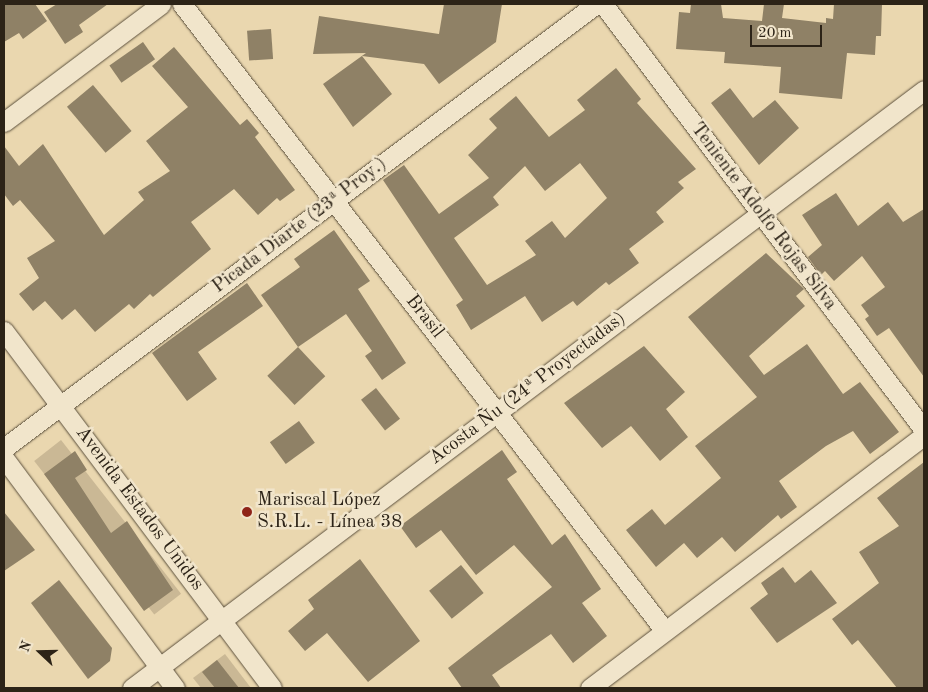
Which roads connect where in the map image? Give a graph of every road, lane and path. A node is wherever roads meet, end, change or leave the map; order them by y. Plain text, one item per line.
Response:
1 (161, 4) edge
2 (182, 4) edge
3 (596, 4) edge
4 (602, 4) edge
5 (924, 90) edge
6 (4, 122) edge
7 (333, 201) junction
8 (760, 213) junction
9 (4, 331) edge
10 (60, 406) junction
11 (498, 411) junction
12 (924, 430) edge
13 (924, 435) edge
14 (4, 448) edge
15 (4, 458) edge
16 (222, 619) junction
17 (665, 631) junction
18 (159, 667) junction
19 (132, 688) edge
20 (175, 688) edge
21 (272, 688) edge
22 (590, 688) edge

1 - 6 street
2 - 7 street, Brasil
3 - 7 street, Picada Diarte (23ª Proy.)
4 - 8 street, Teniente Adolfo Rojas Silva
5 - 8 street, Acosta Ñu (24ª Proyectadas)
7 - 10 street, Picada Diarte (23ª Proy.)
7 - 11 street, Brasil
8 - 11 street, Acosta Ñu (24ª Proyectadas)
8 - 12 street, Teniente Adolfo Rojas Silva
9 - 10 street, Avenida Estados Unidos
10 - 14 street, Picada Diarte (23ª Proy.)
10 - 16 street, Avenida Estados Unidos
11 - 16 street, Acosta Ñu (24ª Proyectadas)
11 - 17 street, Brasil
13 - 17 street
15 - 18 street
16 - 18 street, Acosta Ñu (24ª Proyectadas)
16 - 21 street, Avenida Estados Unidos
17 - 22 street
18 - 19 street, Acosta Ñu (24ª Proyectadas)
18 - 20 street

